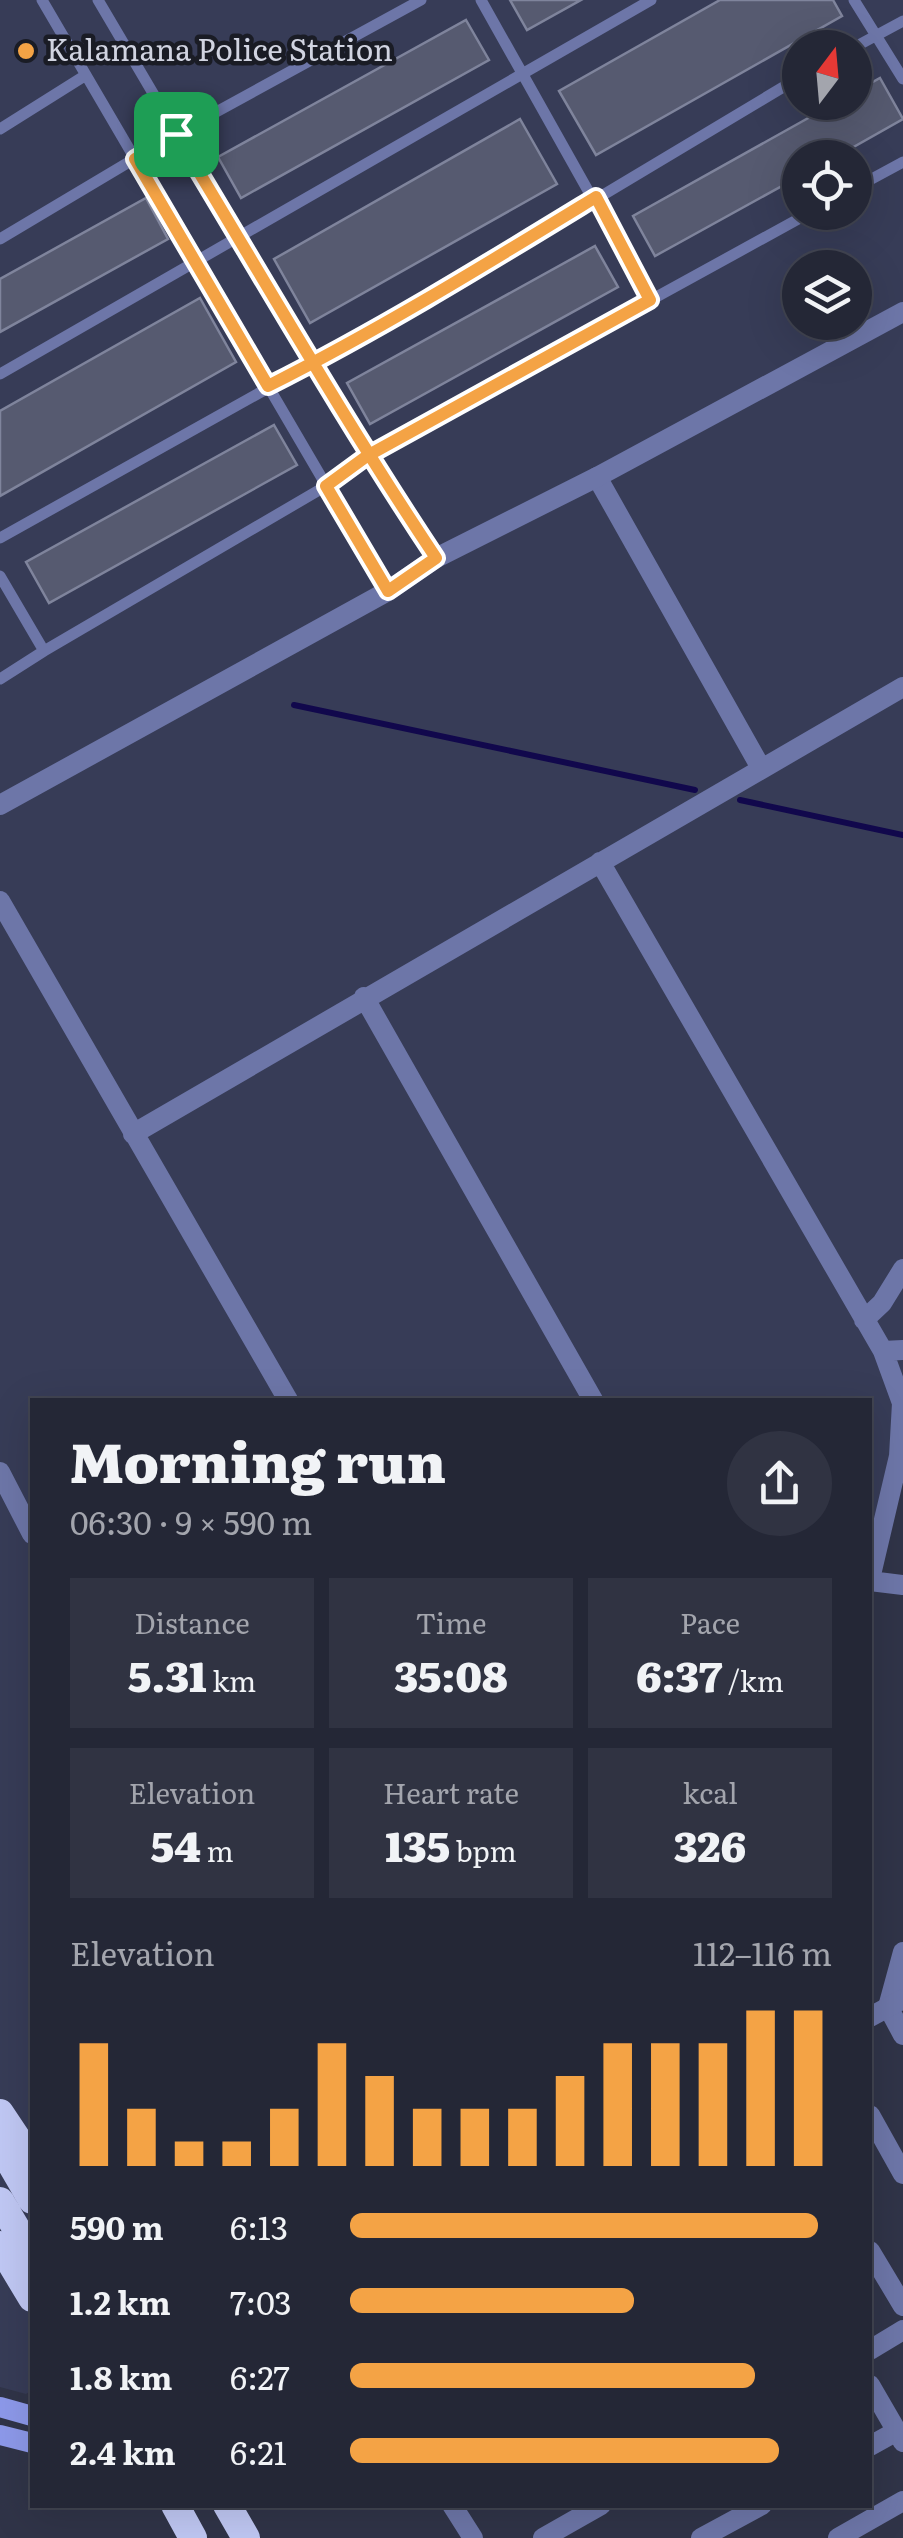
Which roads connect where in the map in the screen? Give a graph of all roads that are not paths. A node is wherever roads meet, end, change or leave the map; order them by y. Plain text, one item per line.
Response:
1 (42, 0) edge
2 (98, 0) edge
3 (420, 0) edge
4 (481, 0) edge
5 (651, 0) edge
6 (854, 0) edge
7 (903, 20) edge
8 (874, 36) junction
9 (524, 72) junction
10 (86, 75) junction
11 (903, 79) edge
12 (782, 88) edge
13 (0, 128) edge
14 (176, 134) junction
15 (135, 159) junction
16 (903, 162) edge
17 (872, 179) edge
18 (596, 197) junction
19 (782, 228) edge
20 (238, 237) junction
21 (0, 238) edge
22 (196, 263) junction
23 (650, 300) junction
24 (903, 312) edge
25 (314, 363) junction
26 (0, 374) edge
27 (268, 386) junction
28 (367, 456) junction
29 (597, 477) junction
30 (326, 486) junction
31 (0, 538) edge
32 (436, 558) junction
33 (0, 576) edge
34 (388, 591) junction
35 (44, 651) junction
36 (0, 679) edge
37 (903, 687) edge
38 (761, 768) junction
39 (0, 805) edge
40 (600, 862) junction
41 (0, 902) edge
42 (364, 997) junction
43 (133, 1134) junction
44 (903, 1268) edge
45 (864, 1320) junction
46 (893, 1350) edge
47 (287, 1398) edge
48 (592, 1398) edge
49 (901, 1456) edge
50 (0, 1472) edge
51 (30, 1530) edge
52 (872, 1572) edge
53 (872, 1580) edge
54 (903, 1584) edge
55 (903, 1952) edge
56 (887, 2008) edge
57 (903, 2035) edge
58 (0, 2113) edge
59 (872, 2119) edge
60 (0, 2145) edge
61 (30, 2159) edge
62 (903, 2174) edge
63 (30, 2197) edge
64 (0, 2201) edge
65 (0, 2245) edge
66 (30, 2252) edge
67 (872, 2255) edge
68 (30, 2295) edge
69 (903, 2306) edge
70 (903, 2330) edge
71 (872, 2349) edge
72 (872, 2388) edge
73 (0, 2407) edge
74 (30, 2415) edge
75 (0, 2435) edge
76 (900, 2437) edge
77 (30, 2442) edge
78 (872, 2445) edge
79 (903, 2501) edge
80 (157, 2508) edge
81 (177, 2508) edge
82 (210, 2508) edge
83 (230, 2508) edge
84 (455, 2508) edge
85 (595, 2508) edge
86 (756, 2508) edge
87 (174, 2538) edge
88 (194, 2538) edge
89 (227, 2538) edge
90 (246, 2538) edge
91 (473, 2538) edge
92 (543, 2538) edge
93 (701, 2538) edge
94 (838, 2538) edge

1 - 10 lane
2 - 14 lane
3 - 14 lane
4 - 9 lane
5 - 9 lane
6 - 8 lane
7 - 8 lane
8 - 11 lane
9 - 18 lane
9 - 20 lane
10 - 13 lane
10 - 15 lane
12 - 18 lane
14 - 15 lane
14 - 20 lane
15 - 21 lane
15 - 22 lane
16 - 17 lane
18 - 23 lane
18 - 25 lane
19 - 23 lane
20 - 22 lane
20 - 25 lane
22 - 26 lane
22 - 27 lane
23 - 28 lane
24 - 29 street
25 - 27 lane
25 - 28 lane
27 - 30 lane
27 - 31 lane
28 - 30 lane
28 - 32 lane
29 - 32 street
29 - 38 street
30 - 34 lane
30 - 35 lane
32 - 34 street
33 - 35 lane
34 - 39 street
35 - 36 lane
37 - 38 street
38 - 40 street
40 - 42 street
40 - 45 street
41 - 43 street
42 - 43 street
42 - 48 street
43 - 47 street
44 - 45 street
45 - 46 street
46 - 49 street
49 - 52 street
50 - 51 street
53 - 54 street
55 - 56 street
56 - 57 street
58 - 61 highway
59 - 62 street
60 - 63 highway
64 - 66 highway
65 - 68 highway
67 - 69 street
70 - 71 street
72 - 76 street
73 - 74 main road
75 - 77 main road
76 - 78 street
79 - 94 street
80 - 87 highway
81 - 88 highway
82 - 89 highway
83 - 90 highway
84 - 91 street
85 - 92 street
86 - 93 street

